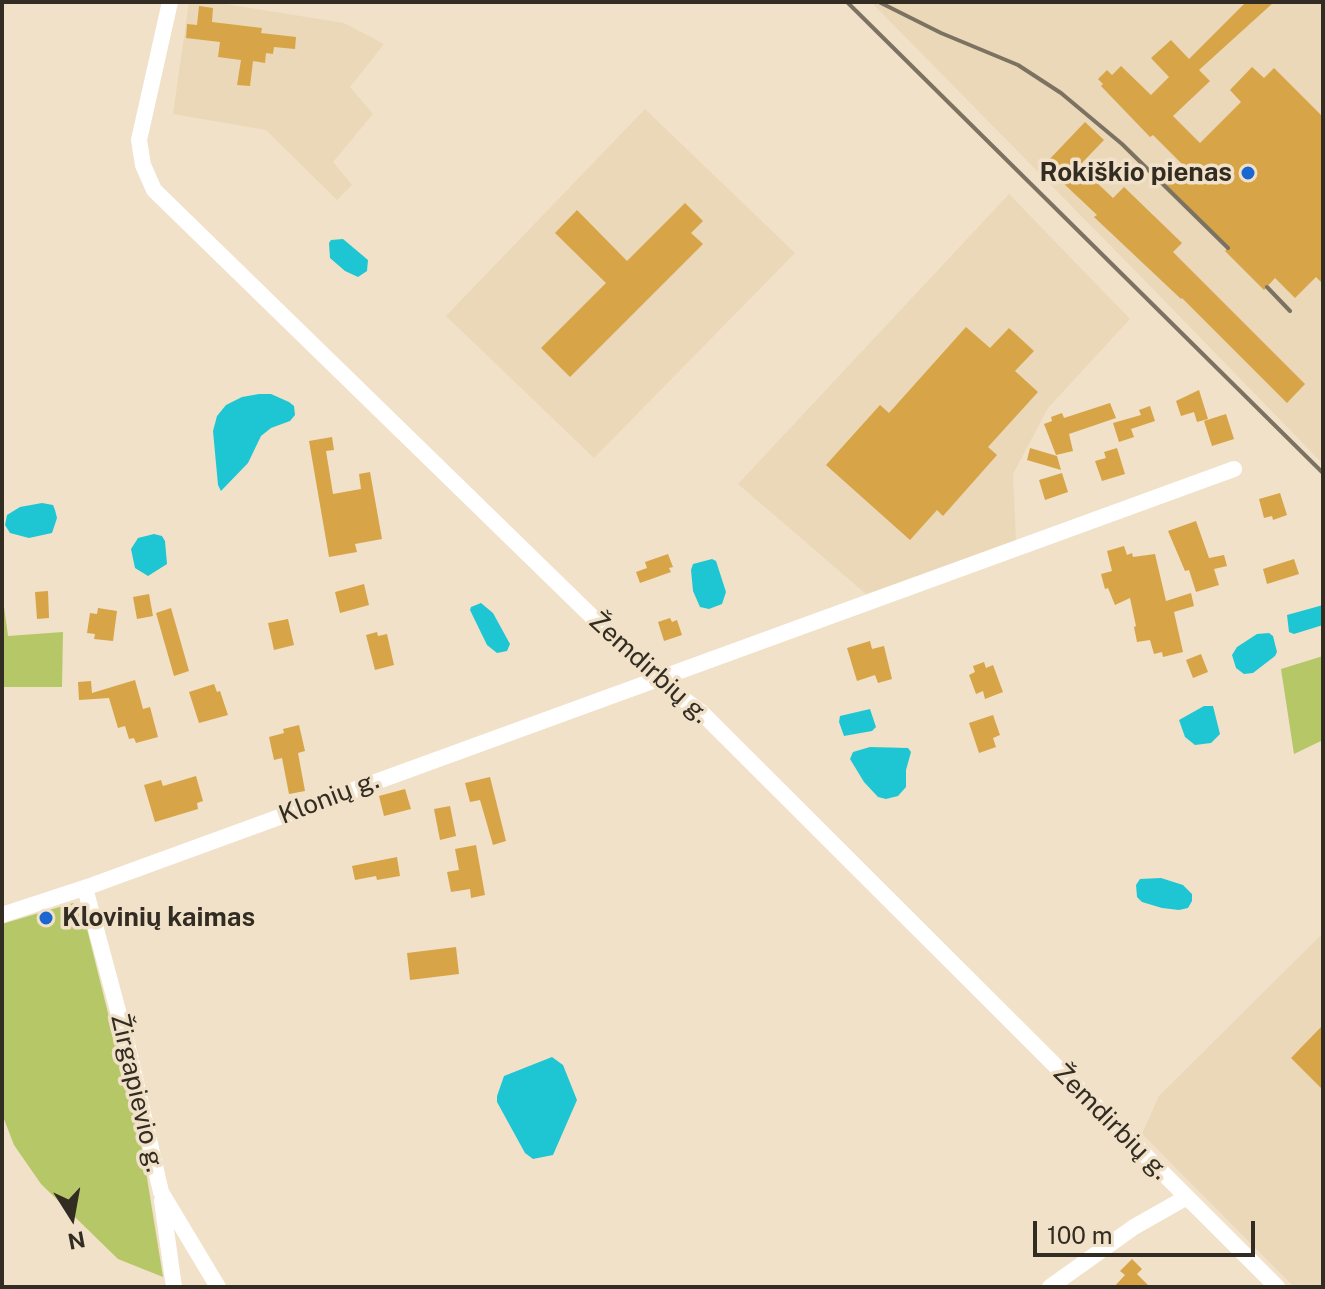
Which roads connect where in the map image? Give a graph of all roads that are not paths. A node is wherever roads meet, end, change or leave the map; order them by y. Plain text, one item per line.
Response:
1 (170, 2) edge
2 (1234, 469) dead end
3 (656, 679) junction
4 (85, 888) junction
5 (2, 915) edge
6 (161, 1192) junction
7 (1187, 1197) junction
8 (174, 1287) edge
9 (218, 1287) edge
10 (1050, 1287) edge
11 (1277, 1287) edge

1 - 3 street, Žemdirbių g.
2 - 3 street, Klonių g.
3 - 4 street, Klonių g.
3 - 7 street, Žemdirbių g.
4 - 5 street, Klonių g.
4 - 6 street, Žirgapievio g.
6 - 8 street
6 - 9 street, Žirgapievio g.
7 - 10 street
7 - 11 street, Žemdirbių g.

